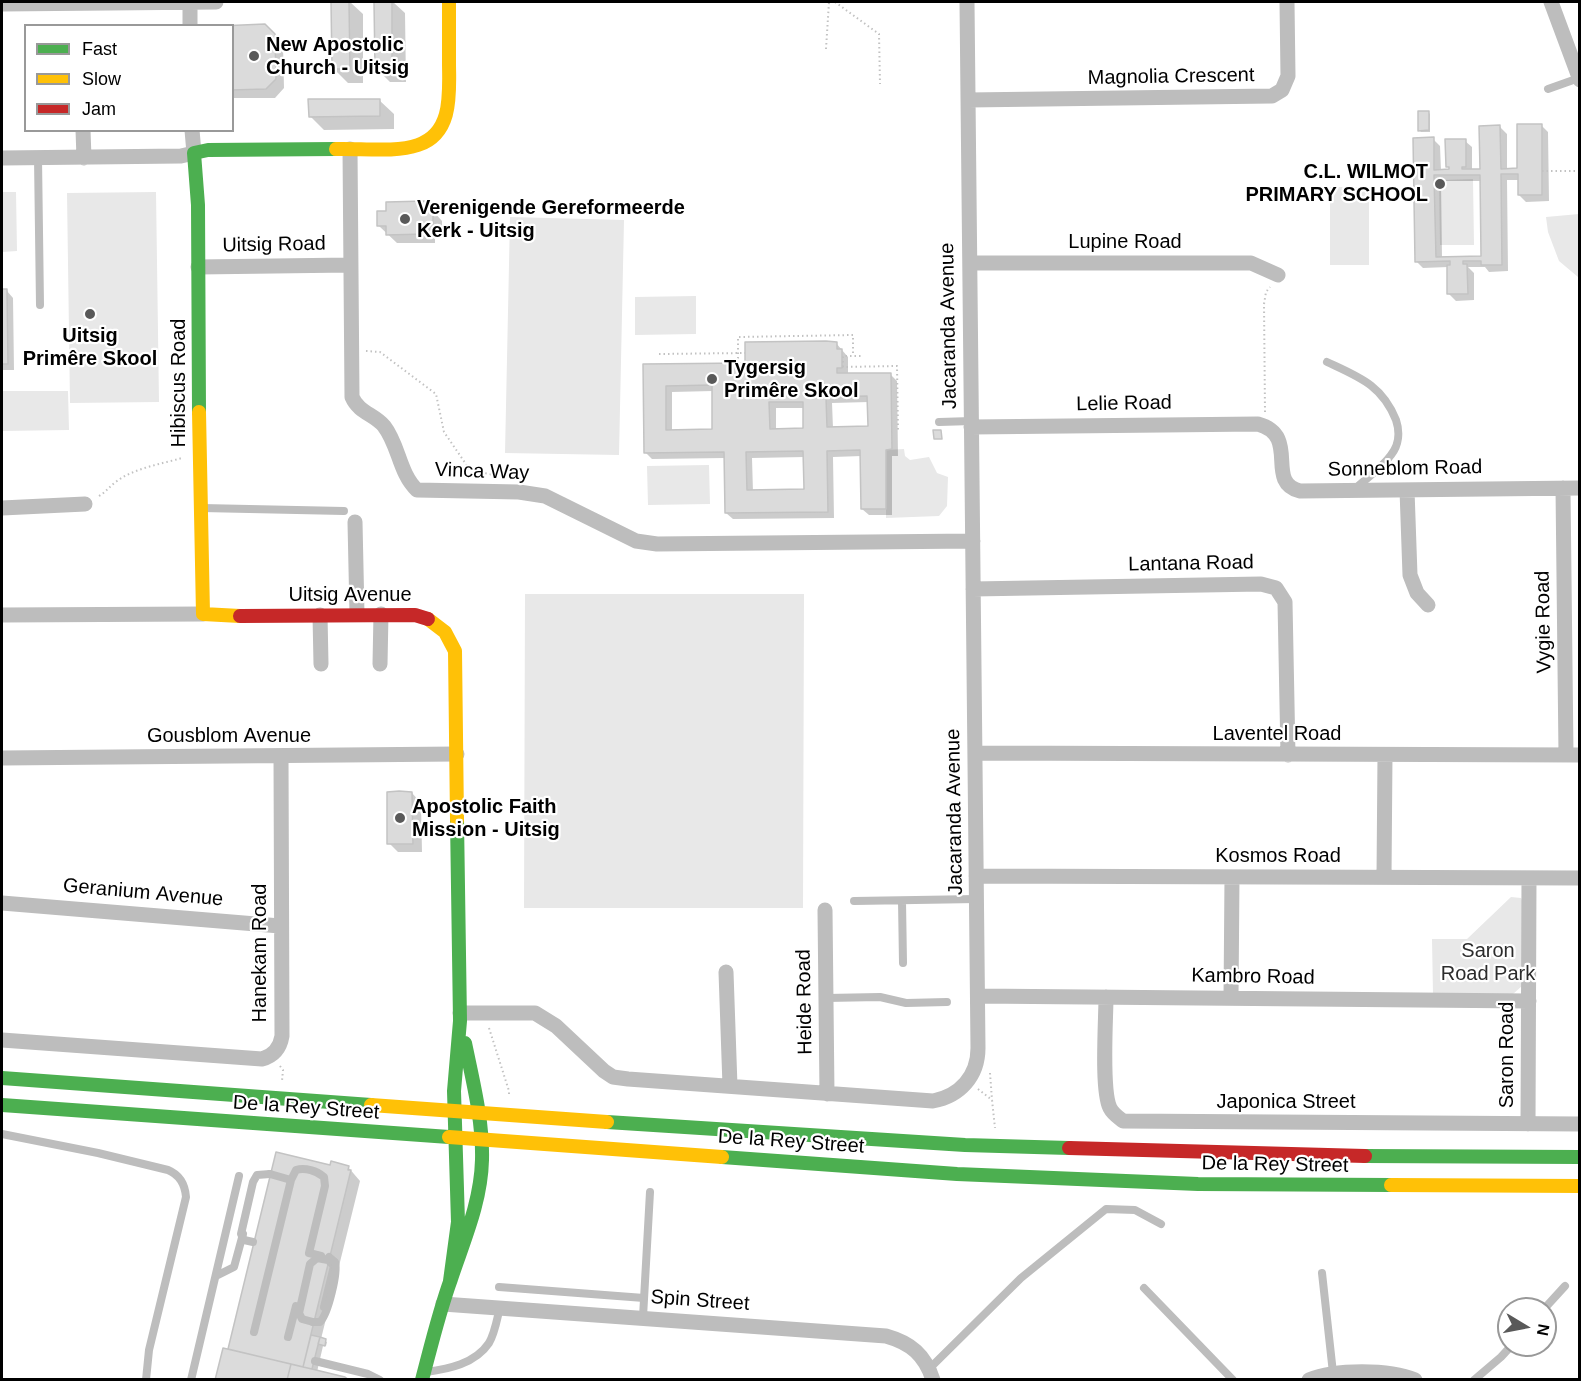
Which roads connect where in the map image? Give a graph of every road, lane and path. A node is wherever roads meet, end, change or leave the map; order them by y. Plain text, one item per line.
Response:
1 (131, 2) edge
2 (190, 2) edge
3 (216, 2) edge
4 (449, 2) edge
5 (829, 2) edge
6 (835, 2) edge
7 (967, 2) edge
8 (1287, 2) edge
9 (1551, 2) edge
10 (2, 4) edge
11 (190, 24) edge
12 (826, 49) dead end
13 (1579, 79) edge
14 (880, 84) dead end
15 (1548, 89) dead end
16 (968, 100) junction
17 (83, 132) edge
18 (192, 132) edge
19 (350, 149) junction
20 (194, 153) junction
21 (2, 158) edge
22 (38, 158) junction
23 (84, 158) junction
24 (1542, 171) dead end
25 (1580, 171) edge
26 (970, 263) junction
27 (350, 265) junction
28 (198, 267) junction
29 (1278, 275) dead end
30 (1266, 292) dead end
31 (39, 305) dead end
32 (352, 351) junction
33 (738, 353) junction
34 (745, 353) dead end
35 (659, 354) dead end
36 (853, 356) junction
37 (861, 356) dead end
38 (1328, 362) dead end
39 (738, 363) dead end
40 (1265, 416) dead end
41 (939, 422) dead end
42 (972, 424) junction
43 (898, 430) dead end
44 (1274, 432) joint
45 (199, 454) junction
46 (497, 476) dead end
47 (1563, 488) junction
48 (1580, 488) edge
49 (1407, 490) junction
50 (1353, 491) junction
51 (85, 504) joint
52 (2, 508) edge
53 (201, 508) junction
54 (344, 511) dead end
55 (355, 522) dead end
56 (973, 541) junction
57 (973, 589) junction
58 (1428, 605) dead end
59 (203, 614) junction
60 (381, 614) junction
61 (2, 615) edge
62 (320, 615) junction
63 (357, 615) junction
64 (1572, 634) edge
65 (321, 664) dead end
66 (380, 664) dead end
67 (975, 753) junction
68 (457, 754) junction
69 (1385, 754) junction
70 (1288, 755) junction
71 (1573, 755) edge
72 (281, 756) junction
73 (2, 758) edge
74 (976, 876) junction
75 (1232, 877) junction
76 (1384, 878) junction
77 (1529, 878) junction
78 (1580, 878) edge
79 (977, 899) junction
80 (854, 901) dead end
81 (903, 901) junction
82 (2, 903) edge
83 (825, 910) dead end
84 (280, 926) junction
85 (903, 963) dead end
86 (726, 972) dead end
87 (978, 996) junction
88 (1106, 997) junction
89 (826, 998) junction
90 (1231, 998) junction
91 (1528, 1001) junction
92 (948, 1002) dead end
93 (460, 1017) junction
94 (487, 1022) dead end
95 (2, 1040) edge
96 (278, 1064) dead end
97 (989, 1068) dead end
98 (2, 1078) edge
99 (282, 1081) dead end
100 (730, 1086) junction
101 (976, 1088) dead end
102 (827, 1094) junction
103 (509, 1097) dead end
104 (992, 1100) junction
105 (2, 1105) edge
106 (454, 1111) junction
107 (480, 1113) junction
108 (1528, 1124) junction
109 (1580, 1124) edge
110 (996, 1132) dead end
111 (2, 1134) edge
112 (455, 1137) junction
113 (482, 1139) junction
114 (1580, 1157) edge
115 (239, 1176) dead end
116 (270, 1176) junction
117 (291, 1180) junction
118 (1580, 1186) edge
119 (650, 1192) dead end
120 (1161, 1224) dead end
121 (253, 1242) dead end
122 (309, 1252) junction
123 (328, 1259) junction
124 (1322, 1273) dead end
125 (216, 1276) junction
126 (450, 1281) junction
127 (1565, 1286) dead end
128 (499, 1287) dead end
129 (1144, 1288) dead end
130 (1555, 1297) edge
131 (644, 1298) junction
132 (443, 1304) junction
133 (500, 1307) junction
134 (643, 1317) junction
135 (254, 1332) dead end
136 (288, 1337) dead end
137 (1501, 1357) edge
138 (315, 1361) dead end
139 (1333, 1373) junction
140 (931, 1374) edge
141 (423, 1376) edge
142 (146, 1380) edge
143 (191, 1380) edge
144 (380, 1380) edge
145 (1233, 1380) edge
146 (1309, 1380) edge
147 (1414, 1380) edge
148 (1474, 1380) edge

1 - 2 street
1 - 10 street
2 - 3 street
2 - 11 street
4 - 19 main road
5 - 12 path
6 - 14 path
7 - 16 street, Jacaranda Avenue
8 - 16 street, Magnolia Crescent
9 - 13 street
13 - 15 lane
16 - 26 street, Jacaranda Avenue
17 - 23 street
18 - 20 street
19 - 20 main road
19 - 27 street, Vinca Way
20 - 23 street
20 - 28 main road, Hibiscus Road
21 - 22 street
22 - 23 street
22 - 31 lane
24 - 25 path
26 - 29 street, Lupine Road
26 - 42 street, Jacaranda Avenue
27 - 28 street, Uitsig Road
27 - 32 street, Vinca Way
28 - 45 main road, Hibiscus Road
30 - 40 path
32 - 46 path
32 - 56 street, Vinca Way
33 - 34 path
33 - 35 path
33 - 36 path
33 - 39 path
36 - 37 path
36 - 43 path
38 - 50 lane
41 - 42 lane
42 - 44 street, Lelie Road
42 - 56 street, Jacaranda Avenue
44 - 50 street, Sonneblom Road
45 - 51 path
45 - 53 main road, Hibiscus Road
47 - 48 street, Sonneblom Road
47 - 49 street, Sonneblom Road
47 - 64 street, Vygie Road
49 - 50 street, Sonneblom Road
49 - 58 street
51 - 52 street
53 - 54 lane
53 - 59 main road, Hibiscus Road
55 - 63 street
56 - 57 street, Jacaranda Avenue
57 - 67 street, Jacaranda Avenue
57 - 70 street, Lantana Road
59 - 61 street, Uitsig Avenue
59 - 62 main road, Uitsig Avenue
60 - 63 main road, Uitsig Avenue
60 - 66 street
60 - 68 main road, Uitsig Avenue
62 - 63 main road, Uitsig Avenue
62 - 65 street
64 - 71 street, Vygie Road
67 - 70 street, Laventel Road
67 - 74 street, Jacaranda Avenue
68 - 72 street, Gousblom Avenue
68 - 93 main road, Uitsig Avenue
69 - 70 street, Laventel Road
69 - 71 street, Laventel Road
69 - 76 street
72 - 73 street, Gousblom Avenue
72 - 84 street, Hanekam Road
74 - 75 street, Kosmos Road
74 - 79 street, Jacaranda Avenue
75 - 76 street, Kosmos Road
75 - 90 street
76 - 77 street, Kosmos Road
77 - 78 street, Kosmos Road
77 - 91 street, Saron Road
79 - 81 lane
79 - 87 street, Jacaranda Avenue
80 - 81 lane
81 - 85 lane
82 - 84 street, Geranium Avenue
83 - 89 street, Heide Road
84 - 95 street, Hanekam Road
86 - 100 street
87 - 88 street, Kambro Road
87 - 102 street, Jacaranda Avenue
88 - 90 street, Kambro Road
88 - 108 street, Japonica Street
89 - 92 lane
89 - 102 street, Heide Road
90 - 91 street, Kambro Road
91 - 108 street, Saron Road
93 - 100 street, Jacaranda Avenue
93 - 106 main road, Uitsig Avenue
93 - 107 main road, Uitsig Avenue
94 - 103 path
96 - 99 path
97 - 104 path
98 - 106 main road, De la Rey Street
100 - 102 street, Jacaranda Avenue
101 - 104 path
104 - 110 path
105 - 112 main road, De la Rey Street
106 - 107 main road, De la Rey Street
106 - 112 main road, Uitsig Avenue
107 - 113 main road, Uitsig Avenue
107 - 114 main road, De la Rey Street
108 - 109 street, Japonica Street
111 - 142 lane
112 - 113 main road, De la Rey Street
112 - 126 main road, Uitsig Avenue
113 - 118 main road, De la Rey Street
113 - 126 main road, Uitsig Avenue
115 - 125 lane
116 - 117 lane
116 - 121 lane, bridge
116 - 125 lane, bridge
117 - 122 lane
117 - 135 lane
119 - 131 lane
120 - 140 lane
122 - 123 lane
122 - 136 lane
123 - 123 lane, bridge
124 - 139 lane
125 - 143 lane
126 - 132 main road
127 - 130 lane
128 - 131 lane
129 - 145 lane
131 - 134 lane
132 - 133 street, Spin Street
132 - 141 main road
133 - 134 street, Spin Street
133 - 141 lane
134 - 140 street, Spin Street
137 - 148 lane
138 - 144 lane
139 - 146 street
139 - 147 street

